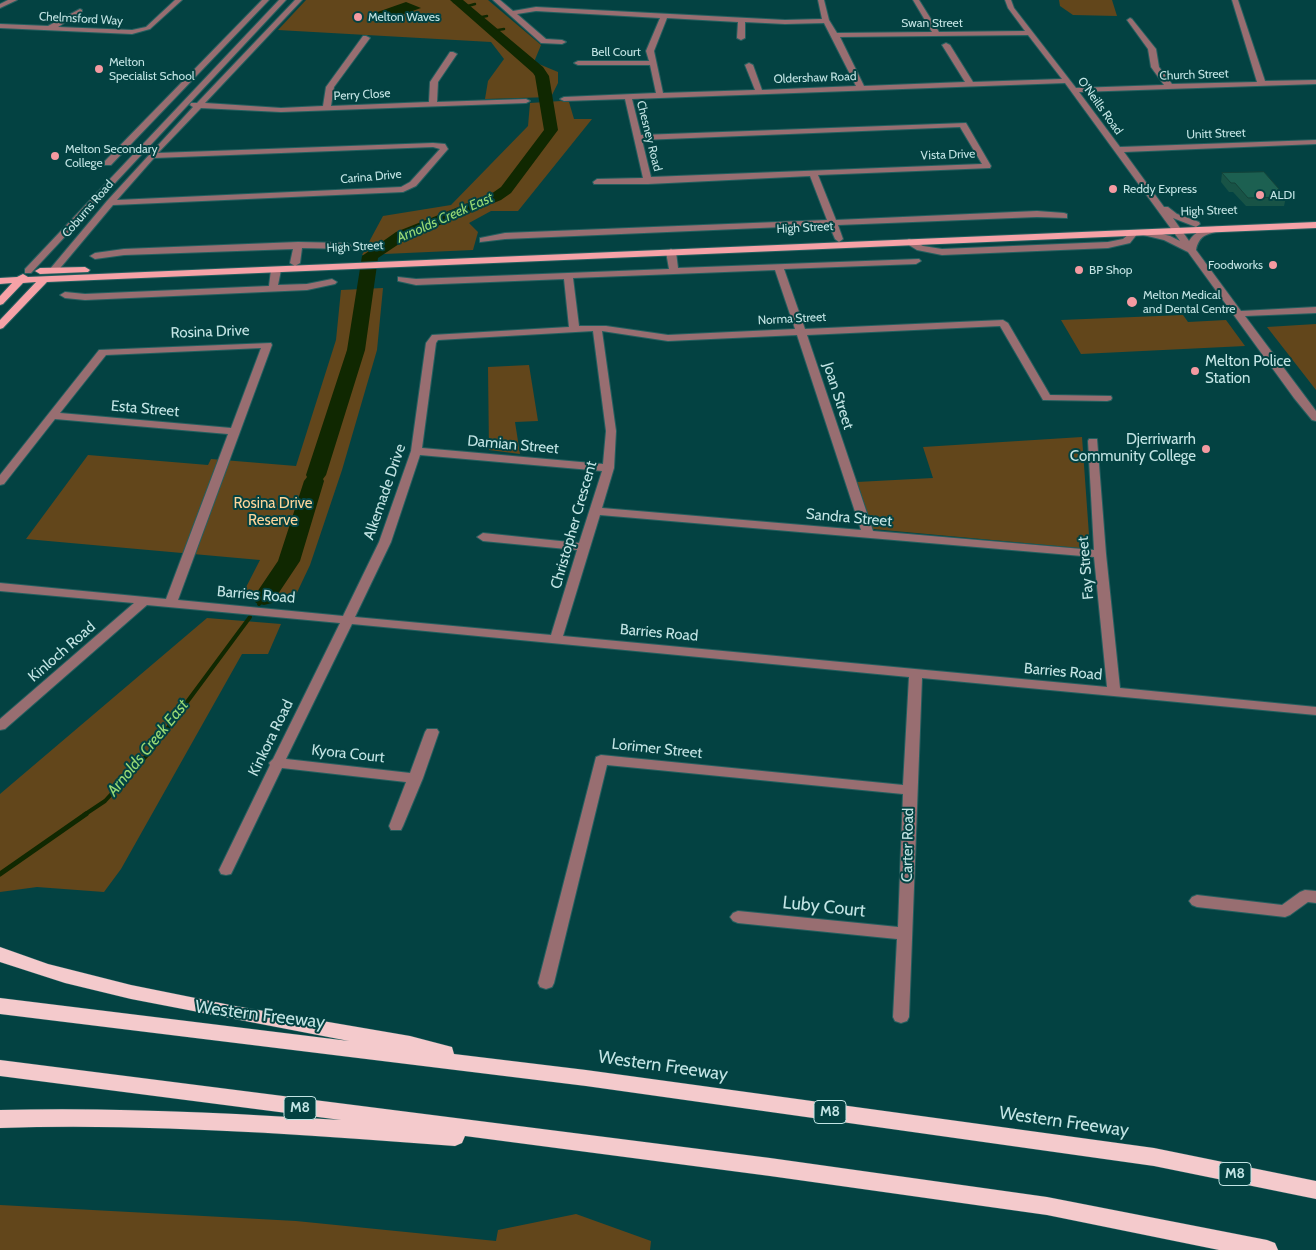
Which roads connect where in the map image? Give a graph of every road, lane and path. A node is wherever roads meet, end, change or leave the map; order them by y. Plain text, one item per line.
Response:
1 (14, 0) edge
2 (180, 0) edge
3 (266, 0) edge
4 (283, 0) edge
5 (299, 0) edge
6 (496, 0) edge
7 (821, 0) edge
8 (916, 0) edge
9 (1008, 0) edge
10 (1235, 0) edge
11 (0, 6) edge
12 (80, 11) dead end
13 (512, 13) junction
14 (664, 15) junction
15 (742, 20) junction
16 (1130, 20) dead end
17 (826, 21) junction
18 (262, 22) junction
19 (278, 22) junction
20 (0, 26) edge
21 (50, 28) junction
22 (1031, 33) junction
23 (937, 34) junction
24 (834, 35) junction
25 (229, 38) junction
26 (366, 38) dead end
27 (741, 38) dead end
28 (562, 42) dead end
29 (240, 45) junction
30 (946, 46) dead end
31 (232, 53) junction
32 (453, 54) dead end
33 (209, 59) junction
34 (654, 63) junction
35 (578, 64) dead end
36 (749, 65) dead end
37 (1066, 81) junction
38 (1316, 82) edge
39 (970, 84) junction
40 (1262, 84) junction
41 (1170, 87) junction
42 (861, 88) junction
43 (1072, 90) junction
44 (759, 91) junction
45 (660, 95) junction
46 (628, 97) junction
47 (564, 98) dead end
48 (526, 101) dead end
49 (433, 103) junction
50 (184, 104) junction
51 (200, 105) junction
52 (327, 108) junction
53 (139, 131) junction
54 (156, 133) junction
55 (638, 138) junction
56 (1316, 142) edge
57 (1117, 150) junction
58 (152, 156) junction
59 (108, 163) dead end
60 (813, 174) junction
61 (648, 180) junction
62 (597, 182) dead end
63 (110, 202) junction
64 (1159, 204) junction
65 (1064, 216) dead end
66 (1316, 220) edge
67 (832, 222) junction
68 (1196, 224) junction
69 (1316, 225) edge
70 (1176, 228) junction
71 (1219, 229) junction
72 (1146, 232) junction
73 (1134, 233) joint
74 (483, 240) dead end
75 (839, 242) junction
76 (908, 242) joint
77 (298, 245) junction
78 (347, 246) dead end
79 (669, 249) junction
80 (1191, 250) junction
81 (96, 256) dead end
82 (916, 261) dead end
83 (294, 266) junction
84 (276, 267) junction
85 (779, 267) junction
86 (28, 271) junction
87 (53, 271) junction
88 (674, 272) junction
89 (0, 273) edge
90 (568, 277) junction
91 (401, 279) dead end
92 (19, 280) junction
93 (43, 280) junction
94 (0, 281) edge
95 (332, 282) dead end
96 (273, 288) junction
97 (65, 295) dead end
98 (0, 302) edge
99 (1316, 310) edge
100 (1241, 318) junction
101 (1316, 318) edge
102 (0, 326) edge
103 (597, 328) junction
104 (574, 329) junction
105 (801, 331) junction
106 (435, 337) joint
107 (1107, 398) dead end
108 (1312, 411) edge
109 (53, 416) junction
110 (1316, 418) edge
111 (234, 431) junction
112 (1093, 441) dead end
113 (416, 451) junction
114 (608, 468) junction
115 (0, 482) edge
116 (596, 511) junction
117 (868, 534) junction
118 (483, 537) dead end
119 (585, 547) junction
120 (1100, 554) junction
121 (0, 587) edge
122 (144, 601) junction
123 (170, 604) junction
124 (346, 620) junction
125 (556, 640) junction
126 (916, 674) junction
127 (1114, 693) junction
128 (1316, 712) edge
129 (0, 713) edge
130 (15, 714) junction
131 (0, 726) edge
132 (432, 732) dead end
133 (276, 764) junction
134 (416, 778) junction
135 (910, 790) junction
136 (396, 826) dead end
137 (226, 870) dead end
138 (1316, 897) edge
139 (1197, 901) dead end
140 (738, 916) dead end
141 (906, 934) junction
142 (0, 954) edge
143 (546, 983) dead end
144 (0, 1006) edge
145 (901, 1017) dead end
146 (0, 1068) edge
147 (507, 1068) junction
148 (0, 1119) edge
149 (599, 1147) junction
150 (1316, 1190) edge
151 (1267, 1250) edge

1 - 11 street
2 - 21 street, Chelmsford Way
3 - 25 street, Coburns Road
4 - 18 street, Coburns Road
5 - 19 street, Coburns Road
6 - 13 street
7 - 17 street
8 - 23 street
9 - 22 street, O'Neills Road
10 - 40 street
12 - 21 street
13 - 14 street
13 - 28 street
14 - 15 street
14 - 34 street
15 - 17 street
15 - 27 street
16 - 41 street
17 - 24 street
18 - 19 street
18 - 29 street, Coburns Road
19 - 51 street, Coburns Road
20 - 21 street, Chelmsford Way
22 - 23 street, Swan Street
22 - 37 street, O'Neills Road
23 - 24 street, Swan Street
24 - 42 street
25 - 29 street
25 - 33 street, Coburns Road
26 - 52 street
29 - 31 street, Coburns Road
30 - 39 street
31 - 33 street
31 - 50 street, Coburns Road
32 - 49 street
33 - 53 street, Coburns Road
34 - 35 street, Bell Court
34 - 45 street
36 - 44 street
37 - 39 street, Oldershaw Road
37 - 43 street, O'Neills Road
38 - 40 street, Church Street
39 - 42 street, Oldershaw Road
40 - 41 street, Church Street
41 - 43 street, Church Street
42 - 44 street, Oldershaw Road
43 - 57 street, O'Neills Road
44 - 45 street, Oldershaw Road
45 - 46 street, Oldershaw Road
46 - 47 street, Oldershaw Road
46 - 55 street, Chesney Road
48 - 49 street, Perry Close
49 - 52 street, Perry Close
50 - 51 street, Perry Close
50 - 54 street, Coburns Road
51 - 52 street, Perry Close
51 - 58 street, Coburns Road
53 - 54 street
53 - 59 street, Coburns Road
54 - 86 street, Coburns Road
55 - 60 street, Vista Drive
55 - 61 street, Chesney Road
56 - 57 street, Unitt Street
57 - 64 street, O'Neills Road
58 - 63 street, Coburns Road
58 - 63 street, Carina Drive
60 - 61 street, Vista Drive
60 - 67 street
61 - 62 street, Vista Drive
63 - 87 street, Coburns Road
64 - 68 street
64 - 70 street, O'Neills Road
65 - 67 street, High Street
66 - 68 main road, High Street
67 - 74 street, High Street
67 - 75 street
68 - 70 main road, High Street
69 - 71 main road, High Street
70 - 71 main road, High Street
70 - 72 main road, High Street
70 - 75 main road, High Street
70 - 80 street, O'Neills Road
71 - 80 street
72 - 73 main road, High Street
72 - 80 street
73 - 76 street, High Street
75 - 76 main road, High Street
75 - 79 main road, High Street
77 - 78 street, High Street
77 - 81 street, High Street
77 - 83 street
79 - 83 main road, High Street
79 - 88 street
80 - 100 street, O'Neills Road
82 - 85 street
83 - 84 main road, High Street
84 - 87 main road, High Street
84 - 93 main road, High Street
84 - 96 street
85 - 88 street
85 - 105 street, Joan Street
86 - 87 main road, High Street
86 - 89 main road, High Street
86 - 92 main road, Coburns Road
87 - 93 main road, Coburns Road
88 - 90 street
90 - 91 street
90 - 104 street
92 - 93 main road, High Street
92 - 94 main road, High Street
92 - 98 main road, Coburns Road
93 - 102 main road, Coburns Road
95 - 96 street
96 - 97 street
99 - 100 street
100 - 101 street
100 - 108 street, O'Neills Road
103 - 104 street, Norma Street
103 - 105 street, Norma Street
103 - 114 street, Christopher Crescent
104 - 106 street, Norma Street
105 - 107 street, Norma Street
105 - 117 street, Joan Street
106 - 113 street, Alkemade Drive
108 - 110 street, O'Neills Road
109 - 111 street, Esta Street
109 - 111 street, Rosina Drive
109 - 115 street, Rosina Drive
111 - 123 street, Rosina Drive
112 - 120 street, Fay Street
113 - 114 street, Damian Street
113 - 124 street, Alkemade Drive
114 - 116 street, Christopher Crescent
116 - 117 street, Sandra Street
116 - 119 street, Christopher Crescent
117 - 120 street, Sandra Street
118 - 119 street
119 - 125 street, Christopher Crescent
120 - 127 street, Fay Street
121 - 122 street, Barries Road
122 - 123 street, Barries Road
122 - 130 street, Kinloch Road
123 - 124 street, Barries Road
124 - 125 street, Barries Road
124 - 133 street, Kinkora Road
125 - 126 street, Barries Road
126 - 127 street, Barries Road
126 - 135 street, Carter Road
127 - 128 street, Barries Road
129 - 130 street
130 - 131 street, Kinloch Road
132 - 134 street
133 - 134 street, Kyora Court
133 - 137 street, Kinkora Road
134 - 136 street
135 - 141 street, Carter Road
135 - 143 street, Lorimer Street
138 - 139 street
140 - 141 street, Luby Court
141 - 145 street, Carter Road
142 - 147 highway
144 - 147 highway, Western Freeway / M8
146 - 149 highway, M8
147 - 150 highway, Western Freeway / M8
148 - 149 highway
149 - 151 highway, M8

